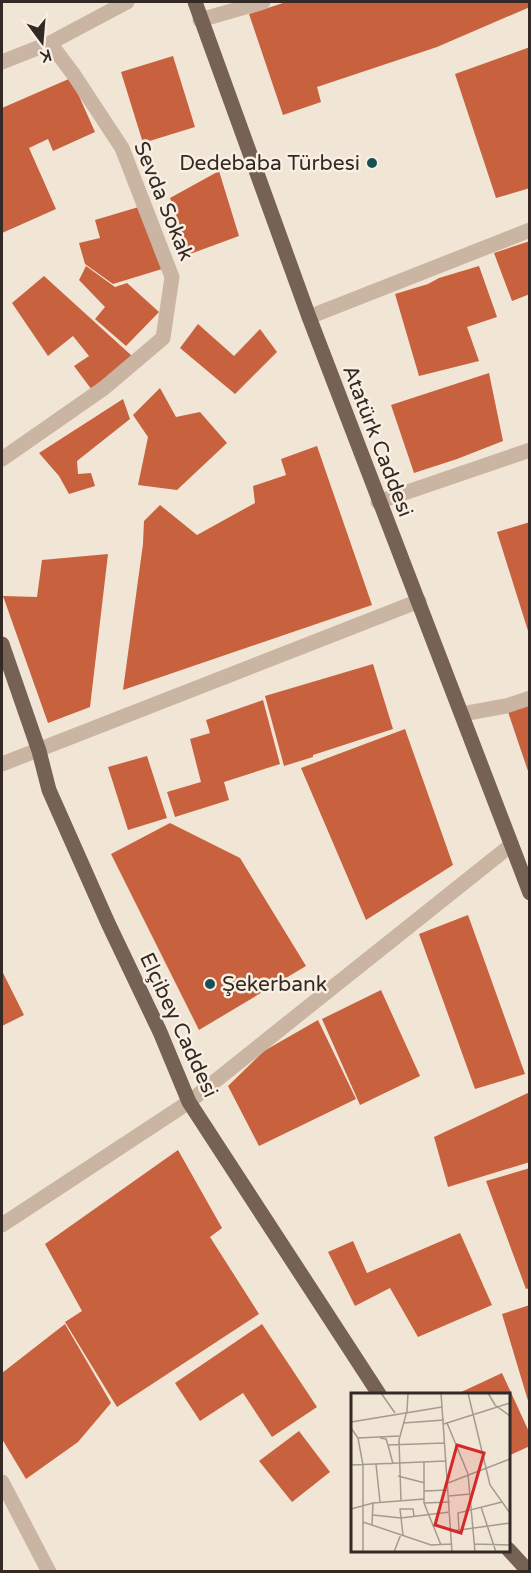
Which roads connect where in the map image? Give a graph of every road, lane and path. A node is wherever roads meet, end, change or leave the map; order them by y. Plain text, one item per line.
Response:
1 (127, 2) edge
2 (195, 2) edge
3 (263, 2) edge
4 (200, 20) junction
5 (50, 43) junction
6 (2, 62) edge
7 (530, 230) edge
8 (309, 317) junction
9 (530, 450) edge
10 (2, 459) edge
11 (378, 502) junction
12 (419, 601) junction
13 (2, 644) edge
14 (530, 698) edge
15 (462, 714) junction
16 (39, 750) junction
17 (2, 764) edge
18 (511, 845) junction
19 (530, 893) edge
20 (189, 1102) junction
21 (2, 1225) edge
22 (378, 1393) edge
23 (2, 1482) edge
24 (510, 1551) edge
25 (49, 1572) edge
26 (529, 1572) edge

1 - 5 street
2 - 4 main road, Atatürk Caddesi
3 - 4 street
4 - 8 main road, Atatürk Caddesi
5 - 6 street
5 - 10 street, Sevda Sokak
7 - 8 street
8 - 11 main road, Atatürk Caddesi
9 - 11 street
11 - 12 main road, Atatürk Caddesi
12 - 15 main road, Atatürk Caddesi
12 - 16 street
13 - 16 main road, Elçibey Caddesi
14 - 15 street
15 - 18 main road, Atatürk Caddesi
16 - 17 street
16 - 20 main road, Elçibey Caddesi
18 - 19 main road, Atatürk Caddesi
18 - 20 street
20 - 21 street
20 - 22 main road, Elçibey Caddesi
23 - 25 street
24 - 26 main road

